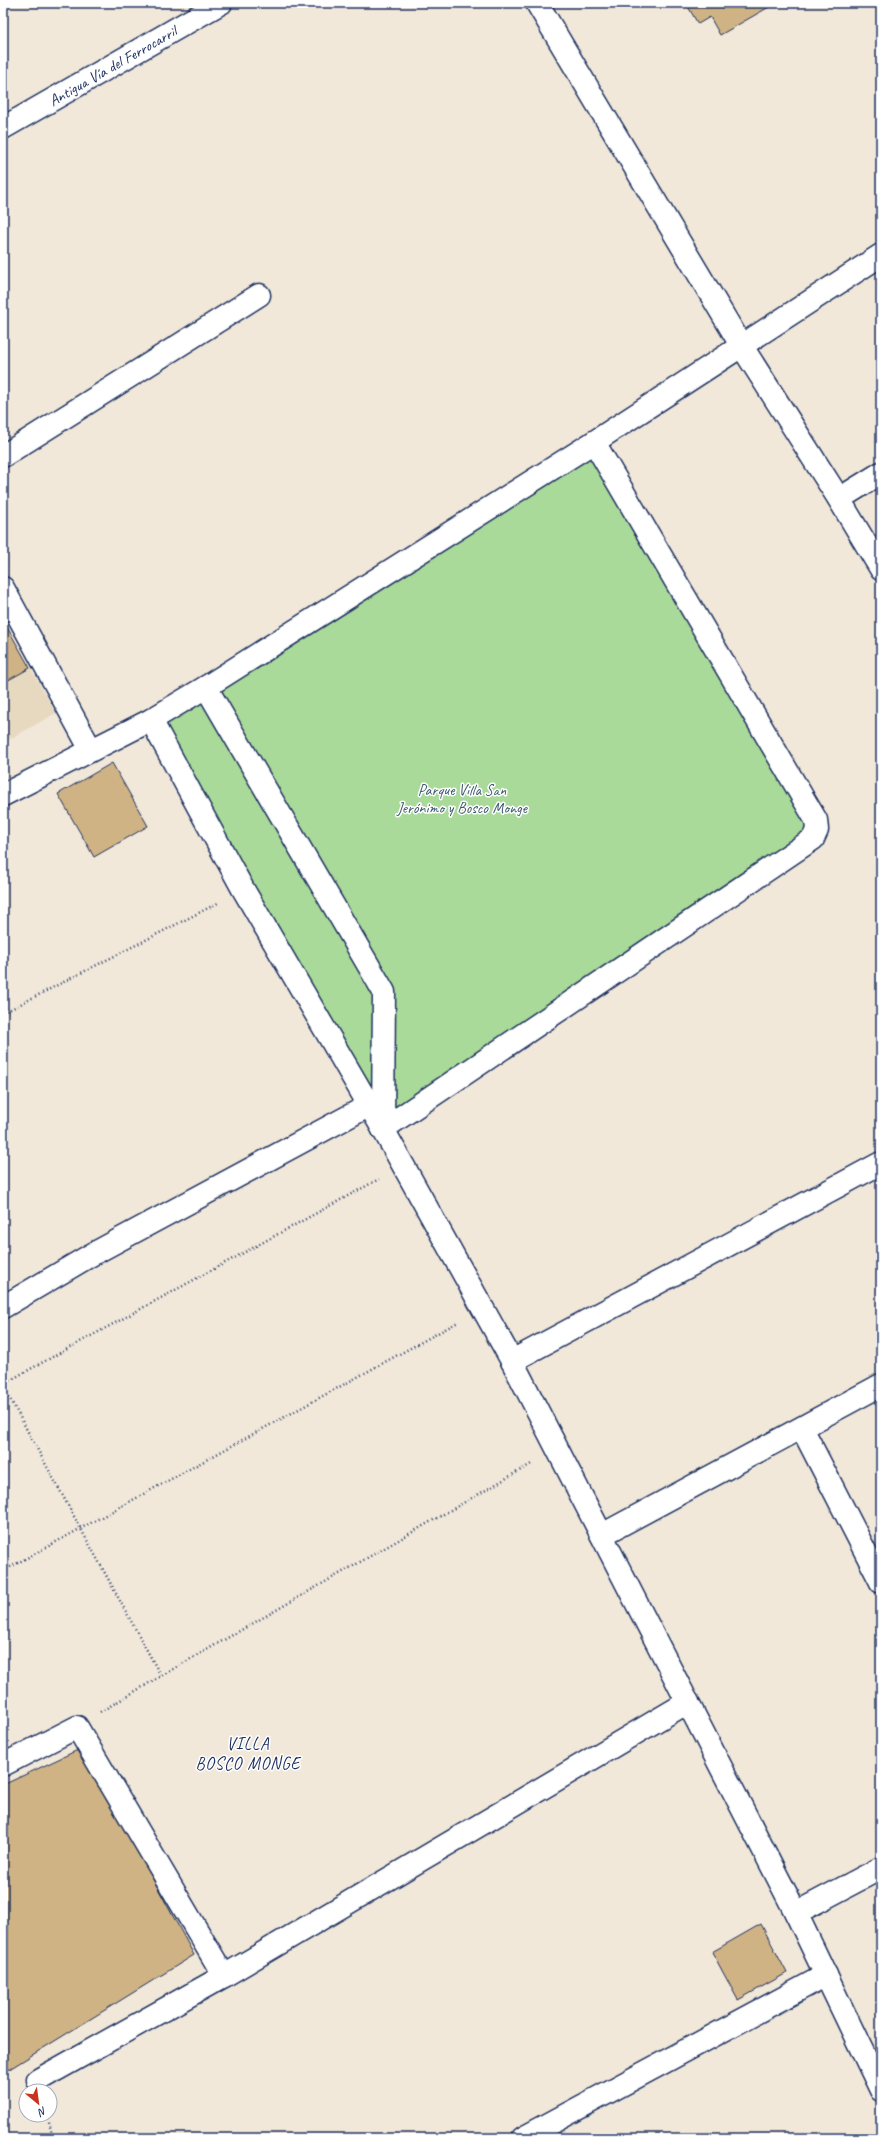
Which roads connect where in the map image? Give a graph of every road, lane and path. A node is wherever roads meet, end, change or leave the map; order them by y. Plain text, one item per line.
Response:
1 (220, 3) edge
2 (537, 3) edge
3 (3, 128) edge
4 (881, 255) edge
5 (259, 295) dead end
6 (741, 345) junction
7 (594, 442) junction
8 (3, 456) edge
9 (881, 473) edge
10 (839, 499) junction
11 (881, 569) edge
12 (3, 588) edge
13 (206, 687) junction
14 (151, 720) junction
15 (91, 750) junction
16 (3, 795) edge
17 (243, 889) junction
18 (3, 1014) edge
19 (368, 1106) junction
20 (383, 1129) junction
21 (881, 1163) edge
22 (404, 1166) junction
23 (3, 1307) edge
24 (483, 1308) junction
25 (512, 1361) junction
26 (3, 1385) edge
27 (881, 1385) edge
28 (802, 1428) junction
29 (558, 1449) junction
30 (80, 1528) junction
31 (602, 1535) junction
32 (3, 1571) edge
33 (881, 1582) edge
34 (161, 1676) junction
35 (688, 1702) junction
36 (77, 1727) junction
37 (3, 1764) edge
38 (881, 1868) edge
39 (796, 1913) junction
40 (826, 1975) junction
41 (224, 1976) junction
42 (38, 2080) dead end
43 (881, 2090) edge
44 (49, 2123) edge
45 (881, 2133) edge
46 (53, 2138) edge
47 (523, 2138) edge
48 (872, 2138) edge

1 - 3 street, Antigua Vía del Ferrocarril
2 - 6 street
4 - 6 street
5 - 8 street
6 - 7 street
6 - 10 street
7 - 13 street
7 - 20 street
9 - 10 street
10 - 11 street
12 - 15 street
13 - 14 street
13 - 20 street
14 - 15 street
14 - 17 street
15 - 16 street
17 - 18 path
17 - 19 street
19 - 20 street
19 - 23 street
20 - 22 street
21 - 25 street
22 - 24 street
22 - 26 path
24 - 25 street
24 - 30 path
25 - 29 street
26 - 30 path
27 - 28 street
28 - 31 street
28 - 33 street
29 - 31 street
29 - 34 path
30 - 32 path
30 - 34 path
31 - 35 street
34 - 36 path
35 - 39 street
35 - 41 street
36 - 37 street
36 - 41 street
38 - 39 street
39 - 40 street
40 - 43 street
40 - 47 street
41 - 42 street
44 - 46 path
45 - 48 path

